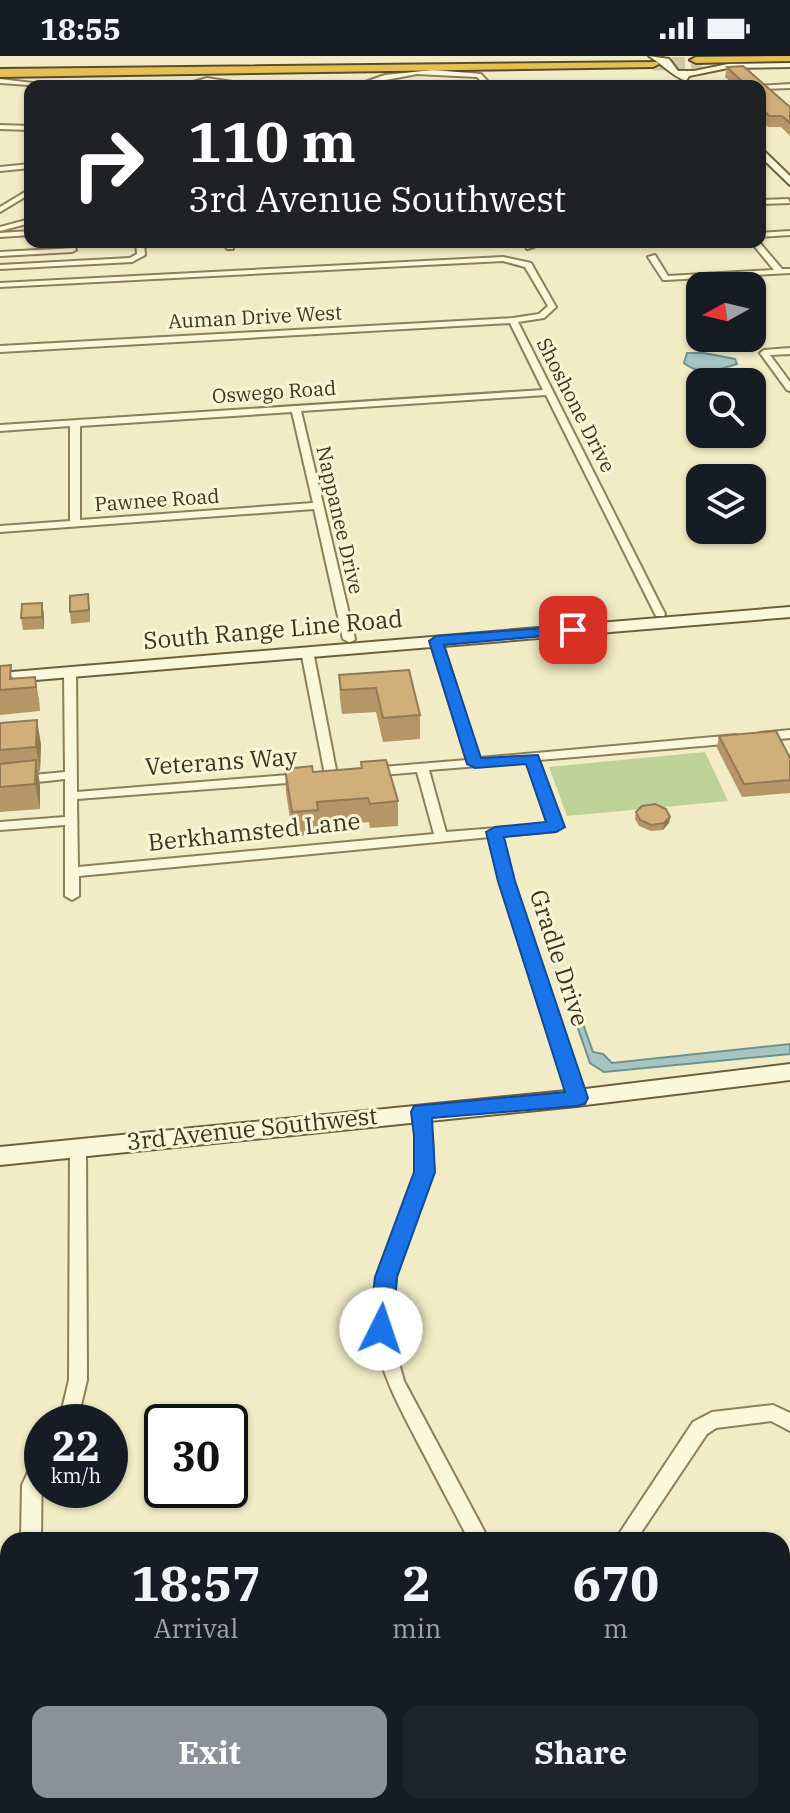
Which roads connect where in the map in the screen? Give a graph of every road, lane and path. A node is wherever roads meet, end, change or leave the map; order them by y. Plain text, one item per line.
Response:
1 (630, 56) edge
2 (729, 56) edge
3 (653, 60) edge
4 (790, 62) edge
5 (698, 64) edge
6 (263, 67) junction
7 (0, 72) edge
8 (676, 72) junction
9 (372, 80) edge
10 (484, 80) edge
11 (687, 80) edge
12 (0, 81) edge
13 (24, 84) edge
14 (790, 86) edge
15 (766, 87) edge
16 (0, 127) edge
17 (24, 128) edge
18 (18, 154) dead end
19 (766, 155) edge
20 (24, 163) edge
21 (24, 167) edge
22 (0, 169) edge
23 (785, 171) edge
24 (790, 182) edge
25 (24, 195) edge
26 (788, 201) edge
27 (766, 202) edge
28 (0, 210) edge
29 (24, 223) edge
30 (0, 232) edge
31 (24, 233) edge
32 (790, 233) edge
33 (766, 235) edge
34 (24, 246) edge
35 (0, 247) edge
36 (48, 248) edge
37 (72, 248) edge
38 (141, 248) edge
39 (761, 248) edge
40 (0, 254) edge
41 (652, 257) dead end
42 (72, 263) junction
43 (0, 267) edge
44 (785, 271) edge
45 (71, 282) junction
46 (0, 285) edge
47 (513, 320) junction
48 (0, 349) edge
49 (790, 351) edge
50 (790, 388) edge
51 (550, 392) junction
52 (296, 409) junction
53 (75, 423) junction
54 (0, 428) edge
55 (317, 506) junction
56 (75, 524) junction
57 (0, 529) edge
58 (790, 604) edge
59 (790, 612) edge
60 (660, 614) junction
61 (349, 639) junction
62 (436, 641) junction
63 (307, 651) junction
64 (0, 665) edge
65 (70, 672) junction
66 (0, 678) edge
67 (790, 734) edge
68 (532, 759) junction
69 (475, 764) junction
70 (422, 768) junction
71 (361, 773) edge
72 (346, 774) edge
73 (70, 775) junction
74 (331, 775) junction
75 (0, 782) edge
76 (71, 796) junction
77 (71, 820) junction
78 (0, 826) edge
79 (495, 832) junction
80 (441, 837) junction
81 (71, 872) junction
82 (72, 896) dead end
83 (790, 1072) edge
84 (577, 1098) junction
85 (421, 1112) junction
86 (78, 1147) junction
87 (0, 1156) edge
88 (72, 1404) edge
89 (781, 1418) edge
90 (32, 1508) edge
91 (31, 1532) edge
92 (475, 1532) edge
93 (630, 1532) edge

1 - 6 highway
2 - 5 main road
3 - 6 highway
3 - 8 main road
4 - 5 highway
5 - 8 main road
6 - 7 highway
6 - 8 highway
8 - 11 main road
9 - 10 street
12 - 13 street
14 - 15 street
16 - 17 street
18 - 20 street
19 - 23 main road
21 - 22 street
23 - 24 main road
25 - 28 street
26 - 27 street
29 - 30 street
30 - 31 street
32 - 33 street
34 - 35 street
36 - 40 street
37 - 42 street
38 - 42 street
39 - 44 street
41 - 44 street
42 - 43 street
42 - 45 street
45 - 46 street
45 - 47 street, Shoshone Drive
47 - 48 street, Auman Drive West
47 - 51 street, Shoshone Drive
49 - 50 street
51 - 52 street, Oswego Road
51 - 60 street, Shoshone Drive
52 - 53 street, Oswego Road
52 - 55 street, Nappanee Drive
53 - 54 street, Oswego Road
53 - 56 street
55 - 56 street, Pawnee Road
55 - 61 street, Nappanee Drive
56 - 57 street, Pawnee Road
58 - 60 main road, South Range Line Road
59 - 62 main road, South Range Line Road
60 - 61 main road, South Range Line Road
61 - 64 main road, South Range Line Road
62 - 63 main road, South Range Line Road
62 - 69 street
63 - 65 main road, South Range Line Road
63 - 74 street
65 - 66 main road, South Range Line Road
65 - 73 street
67 - 68 street
68 - 69 street
68 - 79 street, Berkhamsted Lane
69 - 70 street
70 - 71 street
70 - 80 street
72 - 74 street, Veterans Way
73 - 75 street
73 - 76 street
74 - 76 street, Veterans Way
76 - 77 street
77 - 78 street
77 - 81 street
79 - 80 street, Berkhamsted Lane
79 - 84 street, Gradle Drive
80 - 81 street, Berkhamsted Lane
81 - 82 street
83 - 84 main road, 3rd Avenue Southwest
84 - 85 main road, 3rd Avenue Southwest
85 - 86 main road, 3rd Avenue Southwest
85 - 92 street
86 - 87 main road, 3rd Avenue Southwest
86 - 88 street
89 - 93 street
90 - 91 street

